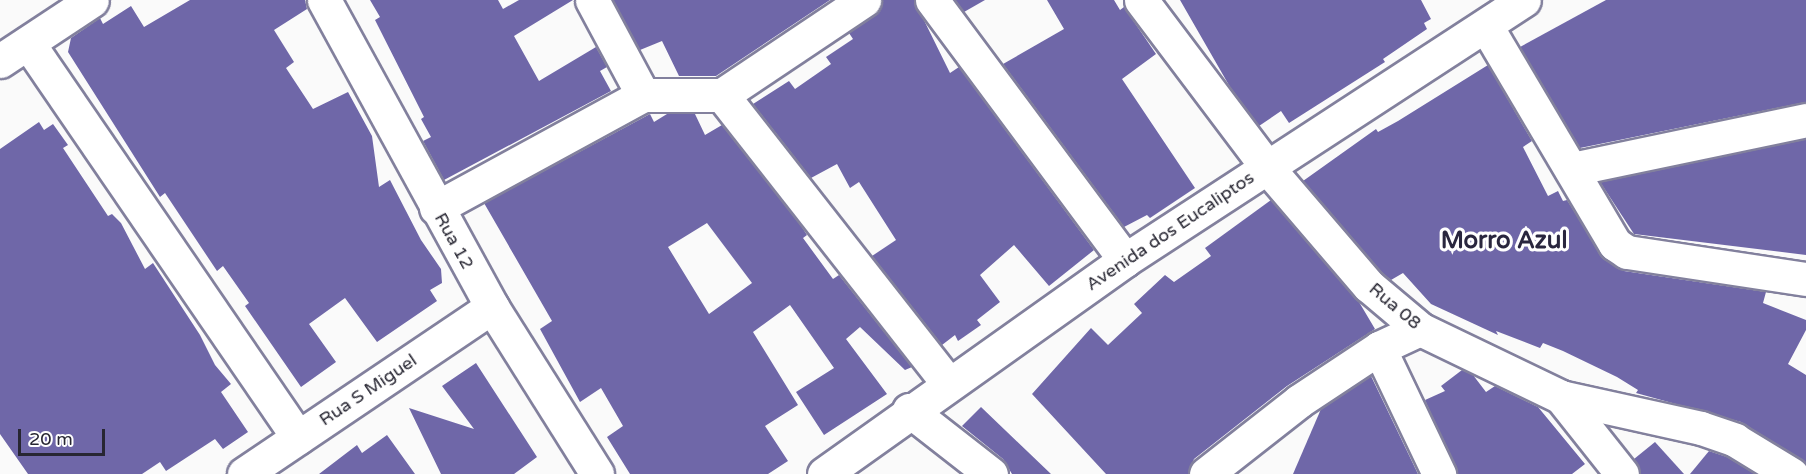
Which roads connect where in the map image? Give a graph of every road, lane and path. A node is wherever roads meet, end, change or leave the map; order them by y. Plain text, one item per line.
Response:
1 (92, 0) edge
2 (324, 0) edge
3 (592, 0) edge
4 (864, 0) edge
5 (932, 0) edge
6 (1141, 0) edge
7 (1524, 0) edge
8 (1486, 26) junction
9 (28, 43) junction
10 (0, 61) edge
11 (644, 95) junction
12 (722, 95) junction
13 (1806, 120) edge
14 (1266, 166) junction
15 (1572, 169) junction
16 (436, 208) junction
17 (1125, 260) junction
18 (1806, 279) edge
19 (492, 308) junction
20 (1420, 329) junction
21 (1379, 348) junction
22 (949, 384) junction
23 (1561, 397) junction
24 (909, 410) junction
25 (298, 437) junction
26 (244, 474) edge
27 (597, 474) edge
28 (824, 474) edge
29 (991, 474) edge
30 (1206, 474) edge
31 (1439, 474) edge
32 (1622, 474) edge
33 (1791, 474) edge

1 - 9 street
2 - 16 street, Rua 12
3 - 11 street
4 - 12 street
5 - 17 street
6 - 14 street, Rua 08
7 - 8 street, Avenida dos Eucaliptos
8 - 14 street, Avenida dos Eucaliptos
8 - 15 street
9 - 10 street
9 - 25 street
11 - 12 street
11 - 16 street
12 - 22 street
13 - 15 street
14 - 17 street, Avenida dos Eucaliptos
14 - 20 street, Rua 08
15 - 18 street
16 - 19 street, Rua 12
17 - 22 street, Avenida dos Eucaliptos
19 - 25 street, Rua S Miguel
19 - 27 street, Rua 12
20 - 21 street
20 - 23 street, Rua 08
21 - 30 street
21 - 31 street
22 - 24 street, Avenida dos Eucaliptos
23 - 32 street
23 - 33 street, Rua 08
24 - 28 street, Avenida dos Eucaliptos
24 - 29 street
25 - 26 street, Rua S Miguel

